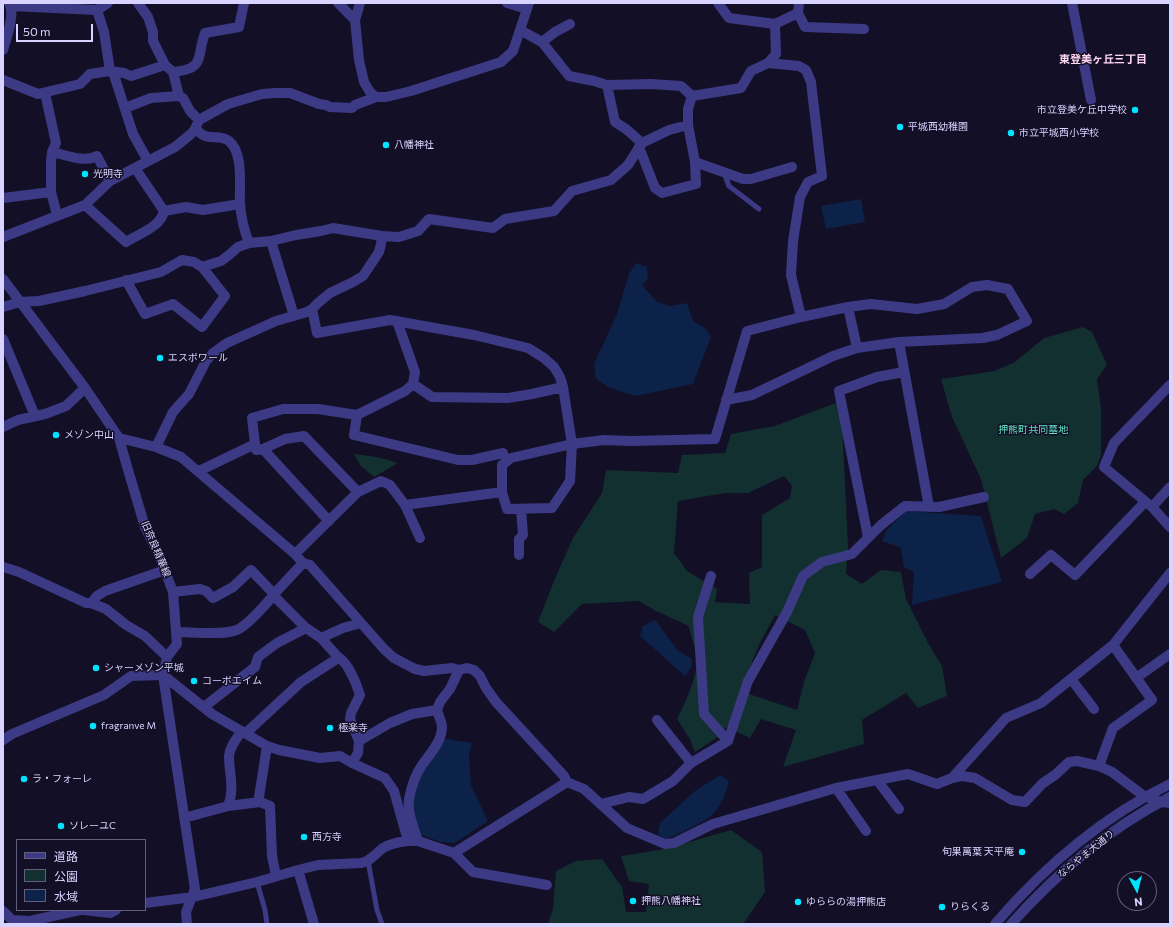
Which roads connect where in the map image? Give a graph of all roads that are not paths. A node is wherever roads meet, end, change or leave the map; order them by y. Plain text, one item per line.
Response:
1 (108, 3) edge
2 (138, 3) edge
3 (244, 3) edge
4 (338, 3) edge
5 (360, 3) edge
6 (508, 3) edge
7 (718, 3) edge
8 (1072, 3) edge
9 (10, 4) edge
10 (528, 6) edge
11 (798, 8) edge
12 (97, 10) junction
13 (355, 20) junction
14 (570, 24) dead end
15 (775, 24) junction
16 (864, 29) dead end
17 (520, 30) junction
18 (542, 42) junction
19 (3, 50) edge
20 (768, 63) junction
21 (165, 65) junction
22 (110, 71) junction
23 (174, 72) junction
24 (3, 80) edge
25 (607, 85) junction
26 (45, 93) junction
27 (179, 96) junction
28 (692, 96) junction
29 (376, 97) junction
30 (1091, 100) dead end
31 (126, 108) junction
32 (197, 124) junction
33 (688, 125) junction
34 (640, 145) junction
35 (52, 152) junction
36 (148, 160) junction
37 (695, 162) junction
38 (792, 167) dead end
39 (134, 168) junction
40 (724, 173) junction
41 (110, 181) junction
42 (51, 192) junction
43 (3, 198) edge
44 (240, 204) junction
45 (86, 205) junction
46 (759, 209) dead end
47 (164, 211) junction
48 (57, 215) junction
49 (382, 236) junction
50 (3, 237) edge
51 (271, 241) junction
52 (249, 243) junction
53 (202, 267) junction
54 (3, 279) edge
55 (126, 280) junction
56 (20, 302) junction
57 (3, 307) edge
58 (848, 307) junction
59 (312, 309) junction
60 (294, 316) junction
61 (801, 317) junction
62 (397, 322) junction
63 (3, 339) edge
64 (898, 342) junction
65 (857, 348) junction
66 (904, 372) junction
67 (413, 384) junction
68 (1170, 385) edge
69 (563, 387) junction
70 (85, 388) junction
71 (726, 400) junction
72 (357, 415) junction
73 (35, 416) junction
74 (3, 426) edge
75 (119, 438) junction
76 (572, 444) junction
77 (156, 447) junction
78 (259, 447) junction
79 (503, 454) dead end
80 (198, 471) junction
81 (1170, 487) edge
82 (358, 492) junction
83 (502, 492) junction
84 (984, 496) dead end
85 (405, 505) junction
86 (1148, 505) junction
87 (929, 507) junction
88 (521, 509) junction
89 (328, 521) junction
90 (1170, 527) edge
91 (868, 537) junction
92 (420, 538) dead end
93 (295, 554) junction
94 (520, 555) dead end
95 (303, 563) junction
96 (3, 567) edge
97 (165, 570) junction
98 (1030, 574) dead end
99 (1169, 575) edge
100 (711, 576) dead end
101 (173, 592) junction
102 (274, 594) junction
103 (92, 603) junction
104 (361, 623) junction
105 (306, 628) junction
106 (177, 632) junction
107 (321, 638) junction
108 (1113, 645) junction
109 (1170, 654) edge
110 (167, 657) junction
111 (338, 657) junction
112 (459, 670) junction
113 (163, 675) junction
114 (1136, 678) junction
115 (1071, 679) junction
116 (204, 707) junction
117 (1094, 709) dead end
118 (437, 710) junction
119 (657, 720) dead end
120 (244, 732) junction
121 (3, 740) edge
122 (359, 741) junction
123 (728, 741) junction
124 (267, 746) junction
125 (352, 763) junction
126 (692, 763) junction
127 (1099, 766) junction
128 (952, 778) junction
129 (877, 780) junction
130 (567, 782) junction
131 (1170, 784) edge
132 (836, 788) junction
133 (1144, 796) junction
134 (1170, 797) edge
135 (260, 802) junction
136 (1165, 802) edge
137 (602, 804) junction
138 (228, 806) junction
139 (899, 809) dead end
140 (184, 818) junction
141 (866, 832) dead end
142 (413, 841) junction
143 (454, 853) junction
144 (368, 861) junction
145 (298, 870) junction
146 (276, 876) junction
147 (257, 882) junction
148 (547, 885) dead end
149 (193, 897) junction
150 (146, 903) edge
151 (75, 911) edge
152 (93, 911) edge
153 (114, 911) edge
154 (8, 919) edge
155 (186, 924) edge
156 (267, 924) edge
157 (314, 924) edge
158 (382, 924) edge
159 (995, 924) edge
160 (1011, 924) edge

1 - 12 street
2 - 21 street
3 - 23 street
4 - 13 street
5 - 13 street
6 - 10 street
7 - 15 street
8 - 30 street
9 - 12 street
9 - 19 street
10 - 17 street
11 - 15 street
11 - 16 street
12 - 22 street
13 - 29 street
14 - 18 street
15 - 20 street
17 - 18 street
17 - 29 street
18 - 25 street
20 - 28 street
20 - 61 street
21 - 22 street
21 - 23 street
22 - 26 street
22 - 31 street
23 - 27 street
24 - 26 street
25 - 28 street
25 - 34 street
26 - 35 street
27 - 31 street
27 - 32 street
28 - 33 street
29 - 32 street
31 - 36 street
32 - 36 street
32 - 44 street
33 - 34 street
33 - 37 street
34 - 37 street
34 - 49 street
35 - 41 street
35 - 42 street
36 - 39 street
37 - 40 street
38 - 40 street
39 - 41 street
39 - 47 street
40 - 46 lane
41 - 45 street
42 - 43 street
42 - 48 street
44 - 47 street
44 - 52 street
45 - 47 street
45 - 48 street
48 - 50 street
49 - 51 street
49 - 59 street
51 - 52 street
51 - 60 street
52 - 53 street
53 - 55 street
53 - 55 street
54 - 56 street, 旧奈良精華線
55 - 56 street
56 - 57 street
56 - 70 street, 旧奈良精華線
58 - 61 street
58 - 64 street
58 - 65 street
59 - 60 street
59 - 62 street
60 - 77 street
61 - 71 street
62 - 67 street
62 - 69 street
63 - 73 street
64 - 65 street
64 - 66 street
65 - 71 street
66 - 87 street
66 - 91 street
67 - 69 street
67 - 72 street
68 - 86 street
69 - 76 street
70 - 73 street
70 - 75 street, 旧奈良精華線
71 - 76 street
72 - 78 street
72 - 79 street
73 - 74 street
75 - 77 street
75 - 97 street, 旧奈良精華線
76 - 83 street
76 - 88 street
77 - 80 street
78 - 80 street
78 - 82 street
78 - 89 street
80 - 93 street
81 - 86 street
82 - 85 street
82 - 89 street
83 - 85 street
83 - 88 street
84 - 87 street
85 - 92 street
86 - 90 street
86 - 98 street
87 - 91 street
88 - 94 street
89 - 93 street
91 - 123 street
93 - 95 street
95 - 102 street
95 - 104 street
96 - 103 street
97 - 101 street, 旧奈良精華線
97 - 103 street
99 - 108 street
100 - 123 street
101 - 102 street
101 - 106 street, 旧奈良精華線
102 - 105 street
102 - 106 street
103 - 110 street
104 - 107 street
104 - 112 street
105 - 107 street
105 - 116 street
106 - 110 street, 旧奈良精華線
107 - 111 street
108 - 114 street
108 - 115 street
109 - 114 street
110 - 113 street, 旧奈良精華線
111 - 120 street
111 - 122 street
112 - 118 street
112 - 130 street
113 - 116 street
113 - 121 street
113 - 140 street, 旧奈良精華線
114 - 127 street
115 - 117 street
115 - 128 street
116 - 120 street
118 - 122 street
118 - 142 street
119 - 126 street
120 - 124 street
120 - 138 street
122 - 125 street
123 - 126 street
124 - 125 street
124 - 135 street
125 - 142 street
126 - 137 street
127 - 128 street
127 - 133 street
128 - 129 street
129 - 132 street
129 - 139 street
130 - 137 street
130 - 143 street
131 - 133 street
132 - 137 street
132 - 141 street
133 - 136 street
133 - 159 street
134 - 136 street, ならやま大通り
135 - 138 street
135 - 146 street
136 - 160 street, ならやま大通り
138 - 140 street
140 - 149 street, 旧奈良精華線
142 - 143 street
142 - 144 street
143 - 148 street
144 - 145 street
144 - 158 lane
145 - 146 street
145 - 157 street
146 - 147 street
147 - 149 street
147 - 156 lane
149 - 150 street
149 - 155 street, 旧奈良精華線
151 - 154 street
152 - 153 street

